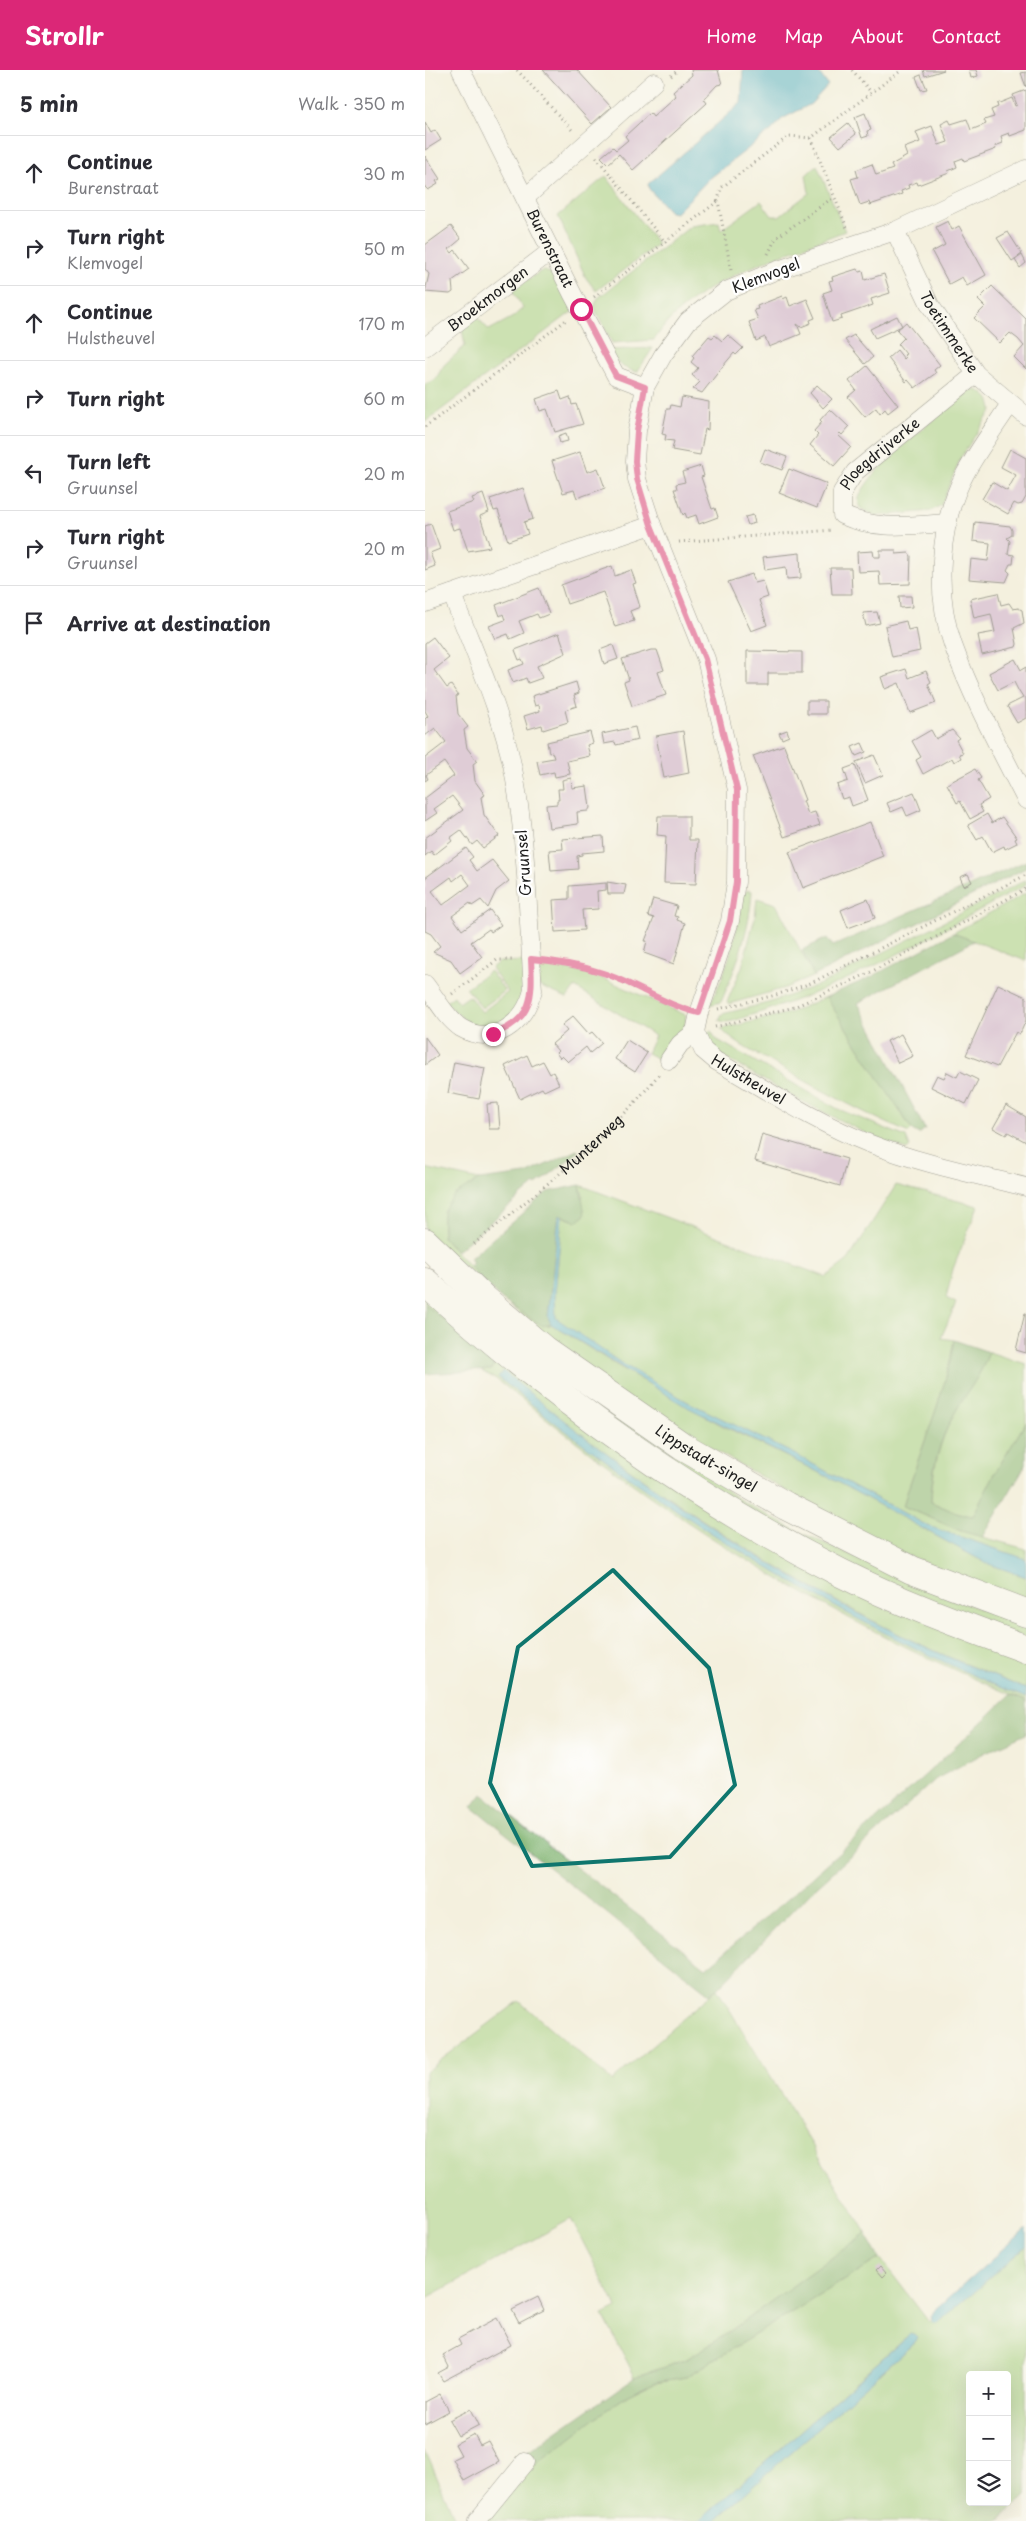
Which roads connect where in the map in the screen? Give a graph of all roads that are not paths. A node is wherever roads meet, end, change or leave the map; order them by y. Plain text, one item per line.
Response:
1 (461, 70) edge
2 (654, 82) dead end
3 (1026, 169) edge
4 (525, 198) junction
5 (895, 231) junction
6 (551, 251) junction
7 (425, 347) edge
8 (976, 374) junction
9 (645, 387) junction
10 (1010, 404) junction
11 (1026, 416) edge
12 (948, 523) junction
13 (651, 525) junction
14 (452, 594) junction
15 (425, 603) edge
16 (1026, 800) edge
17 (425, 984) edge
18 (695, 1032) junction
19 (669, 1060) road end
20 (1026, 1187) edge
21 (425, 1242) edge
22 (425, 1282) edge
23 (1026, 1613) edge
24 (1026, 1649) edge
25 (525, 2462) dead end
26 (477, 2521) edge

1 - 4 street, Burenstraat
2 - 4 street, Burenstraat
3 - 5 street, Klemvogel
4 - 6 street, Burenstraat
5 - 8 street, Toetimmerke
5 - 9 street, Klemvogel
6 - 7 street, Broekmorgen
6 - 9 street, Burenstraat
8 - 10 street, Toetimmerke
8 - 12 street, Ploegdrijverke
9 - 13 street, Klemvogel
10 - 11 street, Toetimmerke
10 - 12 street
12 - 16 street
13 - 14 street
13 - 18 street
14 - 15 street
14 - 17 street, Gruunsel
18 - 19 street
18 - 20 street, Hulstheuvel
21 - 23 main road, Lippstadt-singel
22 - 24 main road, Lippstadt-singel
25 - 26 street

